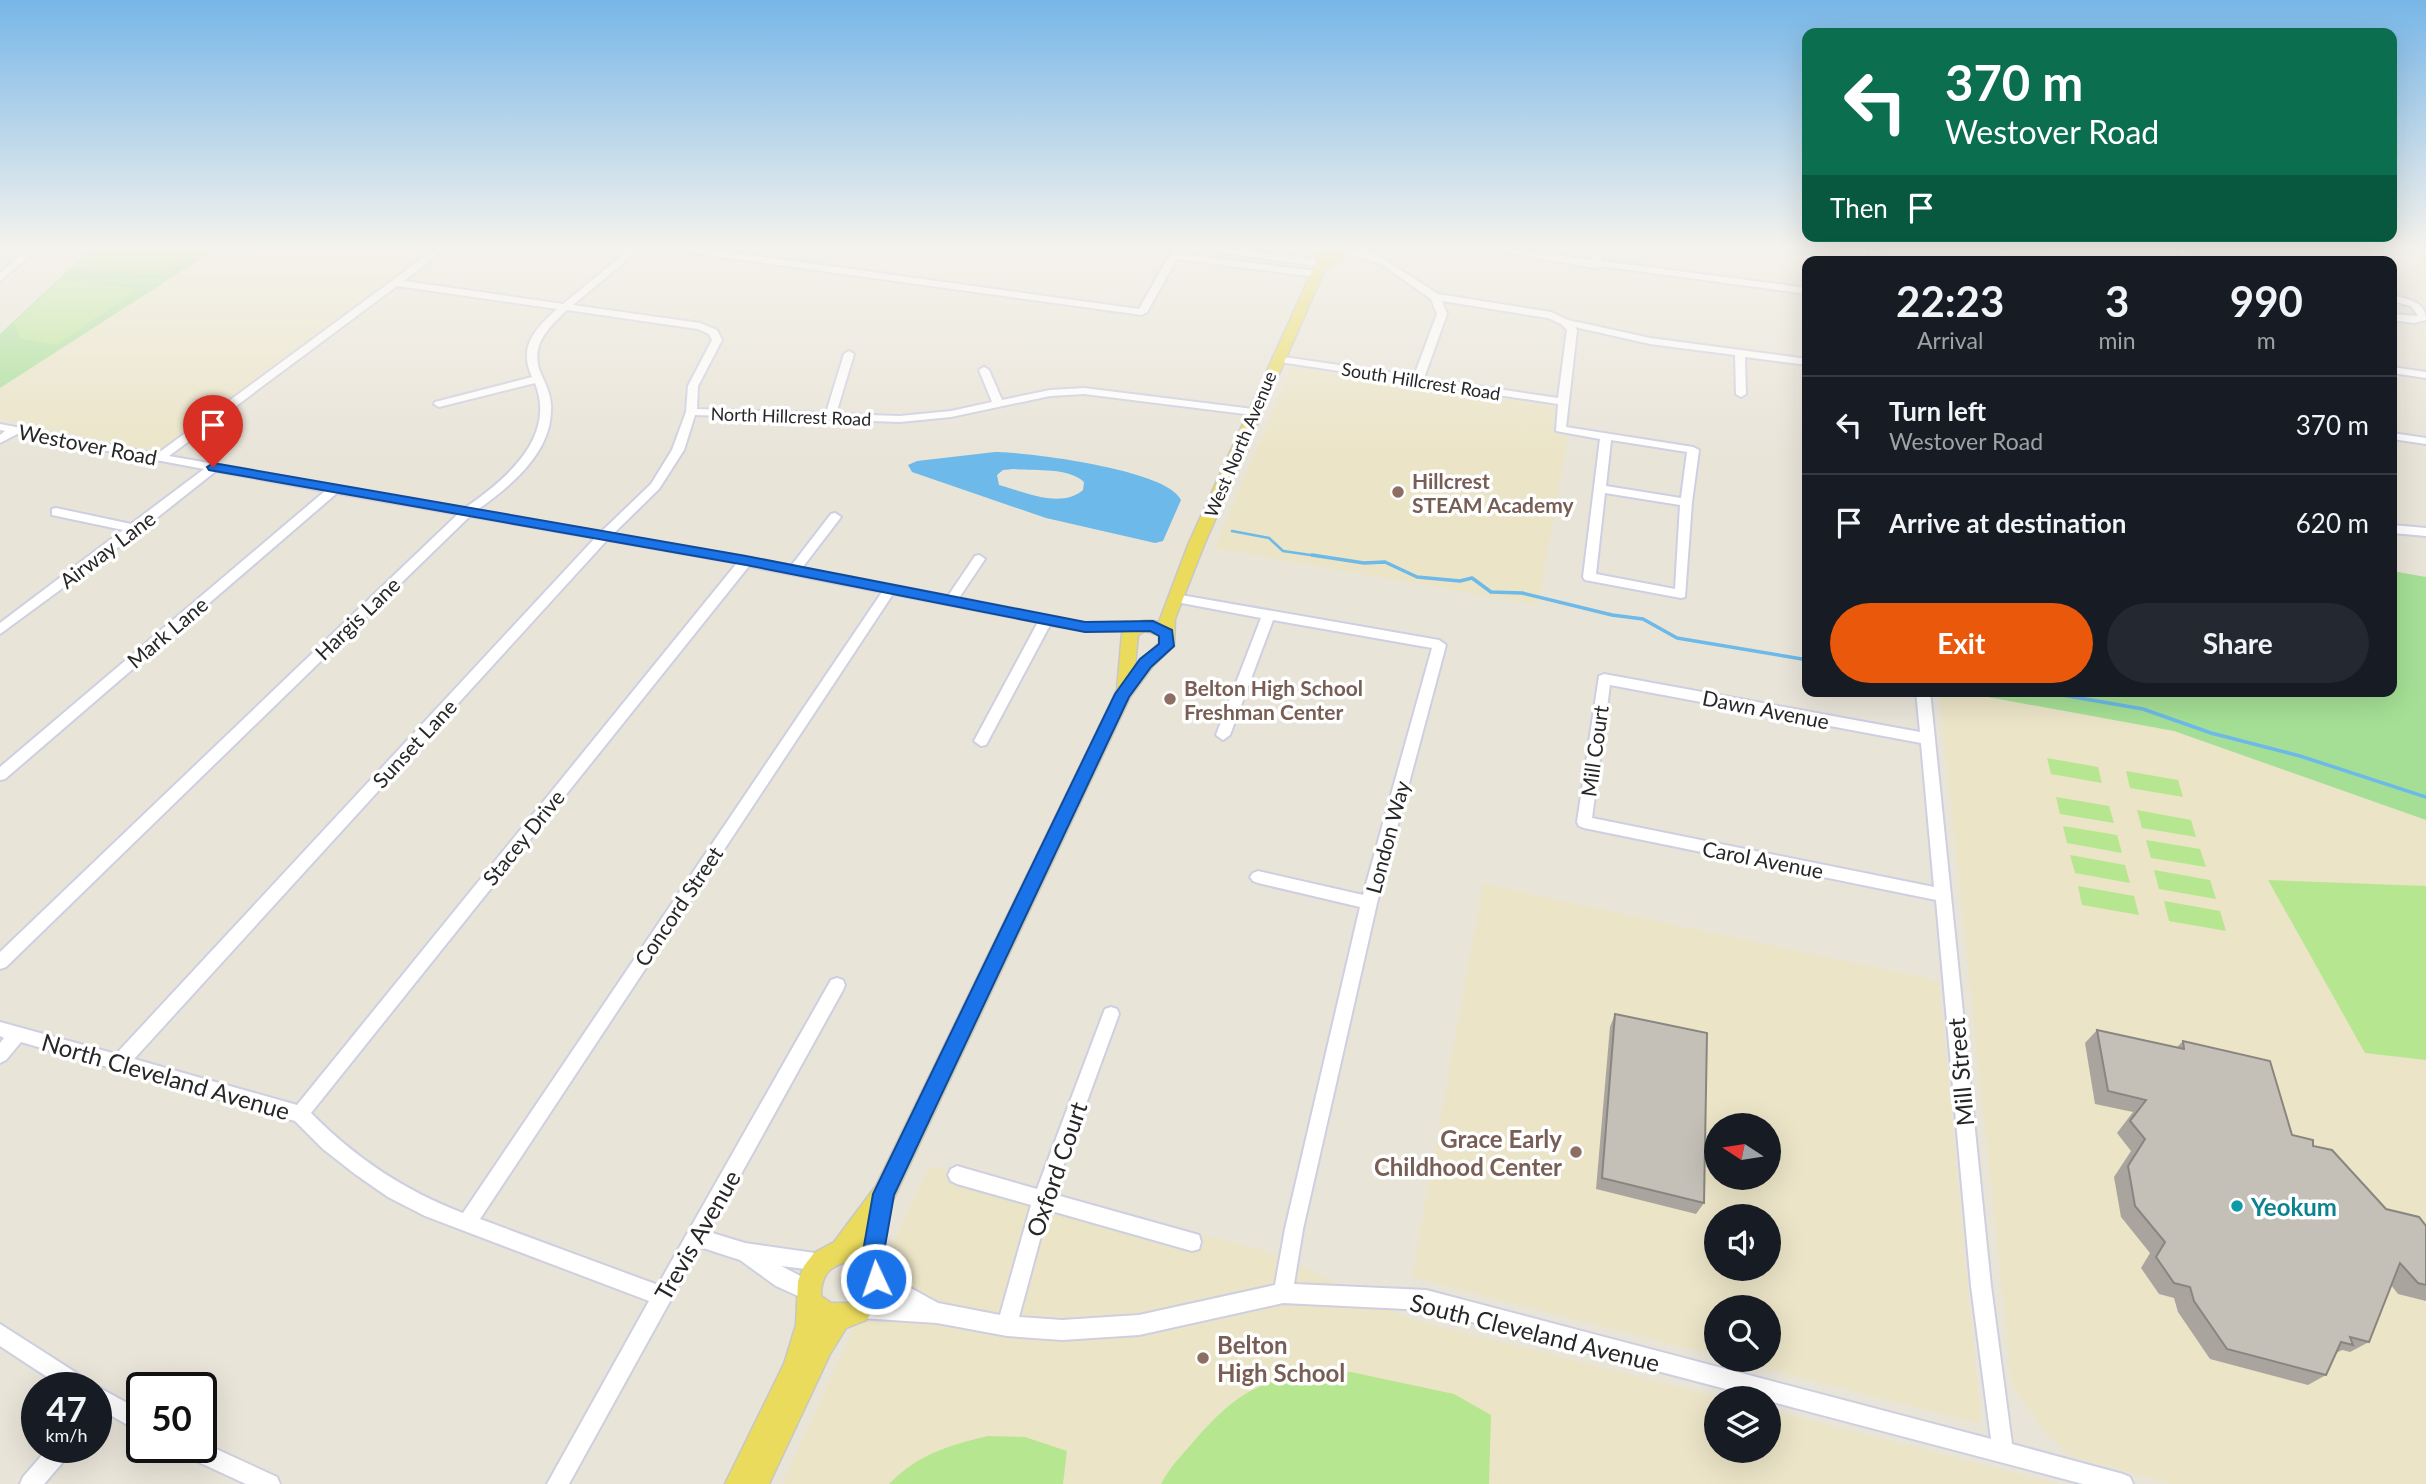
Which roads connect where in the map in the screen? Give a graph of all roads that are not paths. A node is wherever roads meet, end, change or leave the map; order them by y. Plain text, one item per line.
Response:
1 (349, 318) edge
2 (554, 318) edge
3 (643, 318) edge
4 (1296, 318) edge
5 (1441, 318) edge
6 (1559, 318) edge
7 (2401, 318) edge
8 (2420, 318) edge
9 (1565, 321) junction
10 (1740, 353) junction
11 (849, 354) dead end
12 (1278, 359) junction
13 (1802, 361) edge
14 (984, 370) dead end
15 (2397, 371) edge
16 (2426, 375) edge
17 (537, 379) junction
18 (1418, 381) junction
19 (1741, 394) dead end
20 (1564, 402) junction
21 (439, 404) dead end
22 (998, 404) junction
23 (691, 412) junction
24 (1254, 412) junction
25 (830, 417) junction
26 (0, 427) edge
27 (15, 430) junction
28 (2397, 437) edge
29 (1606, 438) junction
30 (0, 440) edge
31 (2426, 441) edge
32 (159, 458) junction
33 (213, 467) junction
34 (334, 489) junction
35 (1602, 489) junction
36 (1686, 502) junction
37 (56, 512) dead end
38 (467, 512) junction
39 (835, 517) dead end
40 (135, 529) junction
41 (2397, 529) edge
42 (2426, 532) edge
43 (604, 536) junction
44 (1196, 545) junction
45 (979, 559) dead end
46 (746, 561) junction
47 (794, 570) junction
48 (890, 589) junction
49 (1175, 598) junction
50 (951, 601) junction
51 (1268, 615) junction
52 (1046, 620) junction
53 (1143, 626) junction
54 (1085, 627) junction
55 (0, 630) edge
56 (1167, 633) junction
57 (1128, 644) junction
58 (1157, 653) junction
59 (1604, 679) joint
60 (1123, 694) junction
61 (1924, 697) edge
62 (1223, 735) dead end
63 (1928, 739) junction
64 (981, 741) dead end
65 (0, 775) edge
66 (1584, 822) joint
67 (1258, 877) dead end
68 (1941, 895) junction
69 (1369, 903) junction
70 (0, 962) edge
71 (837, 985) dead end
72 (1111, 1014) dead end
73 (0, 1030) edge
74 (19, 1033) junction
75 (0, 1055) edge
76 (119, 1063) junction
77 (300, 1114) junction
78 (957, 1175) dead end
79 (884, 1194) junction
80 (1043, 1199) junction
81 (467, 1223) junction
82 (696, 1237) junction
83 (1192, 1242) dead end
84 (745, 1252) junction
85 (832, 1257) junction
86 (874, 1271) junction
87 (1283, 1293) junction
88 (662, 1296) junction
89 (810, 1297) junction
90 (849, 1313) junction
91 (937, 1313) junction
92 (1007, 1326) junction
93 (0, 1334) edge
94 (58, 1372) edge
95 (2003, 1452) junction
96 (217, 1460) edge
97 (49, 1463) edge
98 (30, 1484) edge
99 (270, 1484) edge
100 (557, 1484) edge
101 (738, 1484) edge
102 (755, 1484) edge
103 (2123, 1484) edge

1 - 32 street
2 - 17 street, Hargis Lane
3 - 23 street, North Hillcrest Road
4 - 12 main road, West North Avenue
5 - 18 street
6 - 9 street
7 - 8 street
9 - 10 street
9 - 20 street
10 - 13 street
10 - 19 street
11 - 25 street
12 - 18 street, South Hillcrest Road
12 - 24 main road, West North Avenue
14 - 22 street
15 - 16 street
17 - 21 street
17 - 38 street, Hargis Lane
18 - 20 street, South Hillcrest Road
20 - 29 street
22 - 24 street, North Hillcrest Road
22 - 25 street, North Hillcrest Road
23 - 25 street, North Hillcrest Road
23 - 43 street, Sunset Lane
24 - 44 main road, West North Avenue
26 - 27 street, Westover Road
27 - 30 street
27 - 32 street, Westover Road
28 - 31 street
29 - 35 street
29 - 36 street
32 - 33 street, Westover Road
33 - 34 street, Westover Road
33 - 40 street, Airway Lane
34 - 38 street, Westover Road
34 - 65 street, Mark Lane
35 - 36 street
35 - 36 street
37 - 40 street
38 - 43 street, Westover Road
38 - 70 street, Hargis Lane
39 - 47 street
40 - 55 street, Airway Lane
41 - 42 street
43 - 46 street, Westover Road
43 - 76 street, Sunset Lane
44 - 49 main road, West North Avenue
44 - 53 main road, West North Avenue
45 - 50 street
46 - 47 street, Westover Road
46 - 77 street, Stacey Drive
47 - 48 street, Westover Road
48 - 50 street, Westover Road
48 - 81 street, Concord Street
49 - 51 street, London Way
49 - 56 main road, West North Avenue
50 - 52 street, Westover Road
51 - 62 street
51 - 69 street, London Way
52 - 54 street, Westover Road
52 - 64 street
53 - 54 street, Westover Road
53 - 56 main road
53 - 57 main road, West North Avenue
54 - 57 street, Westover Road
56 - 58 main road, West North Avenue
57 - 58 main road
57 - 60 main road, West North Avenue
58 - 60 main road, West North Avenue
59 - 63 street, Dawn Avenue
59 - 66 street, Mill Court
60 - 79 main road, West North Avenue
61 - 63 street, Mill Street
63 - 68 street, Mill Street
66 - 68 street, Carol Avenue
67 - 69 street
68 - 95 street, Mill Street
69 - 87 street, London Way
71 - 82 street, Trevis Avenue
72 - 80 street, Oxford Court
73 - 74 street, North Cleveland Avenue
74 - 75 street
74 - 76 street, North Cleveland Avenue
76 - 77 street, North Cleveland Avenue
77 - 81 street, North Cleveland Avenue
78 - 80 street
79 - 85 main road, West North Avenue
79 - 86 main road, West North Avenue
80 - 83 street
80 - 92 street, Oxford Court
81 - 88 street, North Cleveland Avenue
82 - 84 street
82 - 88 street, Trevis Avenue
84 - 85 street
84 - 89 street
85 - 86 main road
85 - 89 main road, West North Avenue
86 - 90 main road, West North Avenue
86 - 91 street, South Cleveland Avenue
87 - 92 street, South Cleveland Avenue
87 - 95 street, South Cleveland Avenue
88 - 100 street, Trevis Avenue
89 - 90 main road
89 - 101 main road, West North Avenue
90 - 91 street, South Cleveland Avenue
90 - 102 main road, West North Avenue
91 - 92 street, South Cleveland Avenue
93 - 94 street
95 - 103 street, South Cleveland Avenue
96 - 99 street
97 - 98 street

